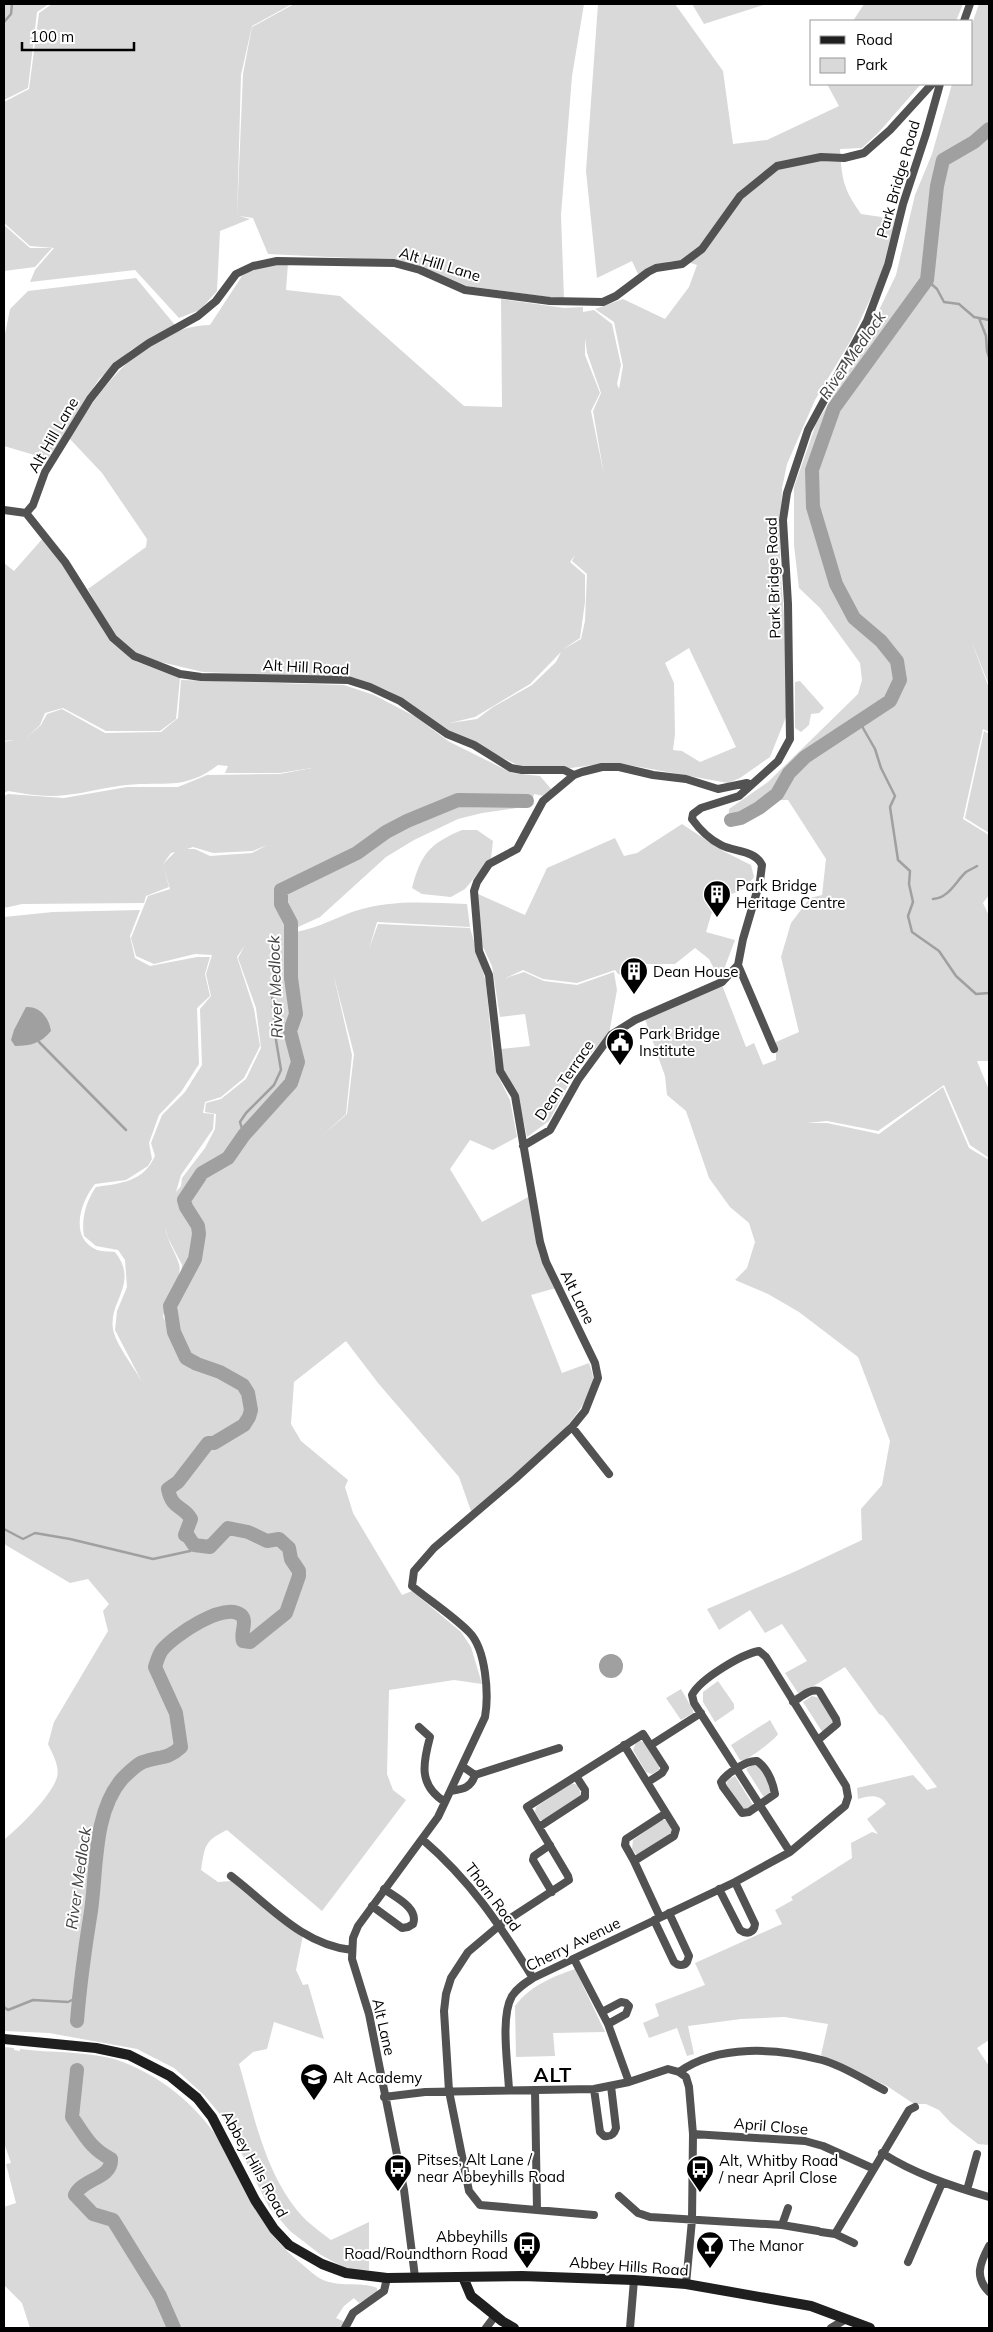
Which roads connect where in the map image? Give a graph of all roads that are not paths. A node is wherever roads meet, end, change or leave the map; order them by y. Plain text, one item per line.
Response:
1 (970, 4) edge
2 (964, 20) edge
3 (931, 85) edge
4 (940, 85) edge
5 (4, 510) edge
6 (26, 513) junction
7 (574, 776) junction
8 (750, 784) junction
9 (738, 965) junction
10 (774, 1049) dead end
11 (523, 1146) junction
12 (572, 1427) junction
13 (609, 1474) dead end
14 (793, 1702) junction
15 (701, 1713) junction
16 (419, 1727) dead end
17 (818, 1740) junction
18 (624, 1745) junction
19 (651, 1745) junction
20 (559, 1748) dead end
21 (462, 1766) junction
22 (737, 1769) junction
23 (475, 1775) junction
24 (576, 1776) junction
25 (648, 1782) junction
26 (451, 1791) junction
27 (445, 1802) junction
28 (760, 1804) junction
29 (666, 1813) junction
30 (539, 1827) junction
31 (422, 1839) junction
32 (550, 1845) junction
33 (790, 1852) junction
34 (634, 1861) junction
35 (231, 1876) dead end
36 (735, 1882) junction
37 (384, 1889) junction
38 (719, 1889) junction
39 (552, 1892) junction
40 (372, 1906) junction
41 (670, 1913) junction
42 (657, 1918) junction
43 (500, 1925) junction
44 (352, 1950) junction
45 (574, 1958) junction
46 (533, 1978) junction
47 (602, 2012) junction
48 (608, 2024) junction
49 (4, 2039) edge
50 (678, 2072) junction
51 (629, 2082) junction
52 (611, 2086) junction
53 (594, 2089) junction
54 (509, 2090) junction
55 (536, 2090) junction
56 (884, 2090) dead end
57 (449, 2091) junction
58 (384, 2097) junction
59 (915, 2107) dead end
60 (693, 2134) junction
61 (882, 2153) junction
62 (978, 2154) dead end
63 (872, 2168) junction
64 (942, 2183) junction
65 (967, 2190) junction
66 (619, 2196) dead end
67 (989, 2197) edge
68 (788, 2208) dead end
69 (537, 2210) junction
70 (594, 2215) dead end
71 (692, 2220) junction
72 (782, 2225) junction
73 (835, 2234) junction
74 (854, 2243) dead end
75 (989, 2246) edge
76 (908, 2262) dead end
77 (415, 2277) junction
78 (463, 2277) junction
79 (387, 2278) junction
80 (634, 2280) junction
81 (686, 2284) junction
82 (989, 2292) edge
83 (495, 2316) junction
84 (846, 2319) junction
85 (345, 2328) edge
86 (486, 2328) edge
87 (514, 2328) edge
88 (630, 2328) edge
89 (832, 2328) edge
90 (870, 2328) edge

1 - 2 street
3 - 6 street, Alt Hill Lane
4 - 8 street, Park Bridge Road
5 - 6 street
6 - 7 street, Alt Hill Road
7 - 8 street
7 - 11 street, Alt Lane
8 - 9 street
9 - 10 street
9 - 11 street, Dean Terrace
11 - 12 street, Alt Lane
12 - 13 street
12 - 21 street, Alt Lane
14 - 15 street, Cherry Avenue
14 - 17 street, Cherry Avenue
14 - 17 street
15 - 19 street
15 - 22 street
16 - 27 street
17 - 33 street, Cherry Avenue
18 - 19 street
18 - 24 street
18 - 25 street
19 - 25 street
20 - 23 street
21 - 23 street
21 - 26 street, Alt Lane
22 - 28 street
22 - 28 street
22 - 28 street
23 - 26 street
24 - 30 street
24 - 30 street
25 - 29 street
26 - 27 street, Alt Lane
27 - 31 street, Alt Lane
28 - 33 street
29 - 34 street
29 - 34 street
30 - 32 street
31 - 37 street, Alt Lane
31 - 43 street, Thorn Road
32 - 39 street
32 - 39 street
33 - 36 street, Cherry Avenue
34 - 42 street
35 - 44 street
36 - 38 street, Cherry Avenue
36 - 38 street
37 - 40 street, Alt Lane
37 - 40 street
38 - 41 street, Cherry Avenue
39 - 43 street
40 - 44 street, Alt Lane
41 - 42 street, Cherry Avenue
41 - 42 street
42 - 45 street, Cherry Avenue
43 - 46 street, Thorn Road
43 - 57 street
44 - 58 street, Alt Lane
45 - 46 street, Cherry Avenue
45 - 47 street
46 - 54 street, Cherry Avenue
47 - 48 street
47 - 48 street
48 - 51 street
49 - 79 main road, Abbey Hills Road
50 - 51 street
50 - 56 street
50 - 60 street
51 - 52 street
52 - 53 street
52 - 53 street
53 - 55 street
54 - 55 street
54 - 57 street
55 - 69 street
57 - 58 street
57 - 69 street
58 - 77 street, Alt Lane
59 - 61 street
60 - 63 street, April Close
60 - 71 street
61 - 63 street
61 - 64 street
62 - 65 street
63 - 73 street
64 - 65 street
64 - 76 street
65 - 67 street
66 - 71 street
68 - 72 street
69 - 70 street
71 - 72 street
71 - 81 street
72 - 73 street
73 - 74 street
75 - 82 street
77 - 78 main road, Abbey Hills Road
77 - 79 main road, Abbey Hills Road
78 - 80 main road, Abbey Hills Road
78 - 83 main road
79 - 85 street
80 - 81 main road, Abbey Hills Road
80 - 88 street
81 - 84 main road, Abbey Hills Road
83 - 86 street
83 - 87 main road
84 - 89 street
84 - 90 main road, Abbey Hills Road

